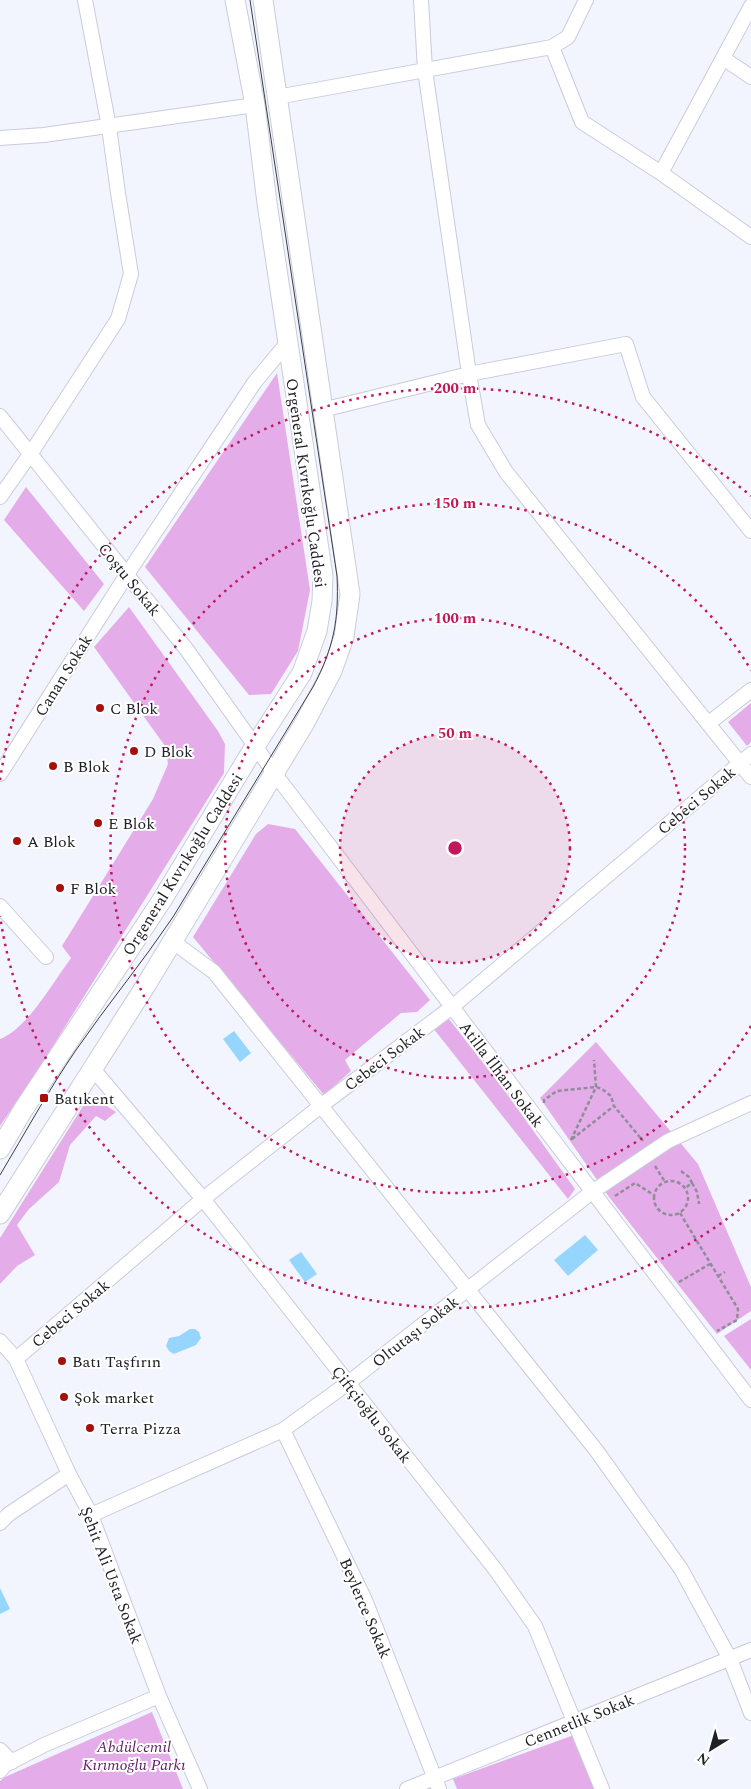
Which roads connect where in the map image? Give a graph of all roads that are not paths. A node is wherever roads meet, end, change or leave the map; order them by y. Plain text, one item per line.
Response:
1 (85, 0) edge
2 (235, 0) edge
3 (262, 0) edge
4 (421, 0) edge
5 (586, 0) edge
6 (751, 6) edge
7 (552, 47) junction
8 (723, 58) junction
9 (425, 70) junction
10 (751, 77) edge
11 (277, 97) junction
12 (255, 105) junction
13 (110, 127) junction
14 (0, 138) edge
15 (661, 174) junction
16 (751, 237) edge
17 (288, 342) junction
18 (469, 374) junction
19 (322, 410) junction
20 (0, 416) edge
21 (31, 453) junction
22 (0, 497) edge
23 (751, 531) edge
24 (126, 576) junction
25 (751, 690) edge
26 (709, 723) junction
27 (255, 746) junction
28 (751, 754) edge
29 (740, 763) junction
30 (0, 774) edge
31 (275, 774) junction
32 (751, 777) edge
33 (0, 906) edge
34 (172, 942) junction
35 (46, 957) dead end
36 (452, 1007) junction
37 (93, 1068) junction
38 (751, 1103) edge
39 (322, 1105) junction
40 (0, 1149) edge
41 (592, 1192) junction
42 (203, 1199) junction
43 (0, 1214) edge
44 (467, 1290) junction
45 (0, 1341) edge
46 (16, 1359) junction
47 (348, 1383) junction
48 (751, 1400) edge
49 (283, 1430) junction
50 (69, 1474) junction
51 (91, 1515) junction
52 (0, 1523) edge
53 (751, 1650) edge
54 (730, 1659) junction
55 (159, 1696) junction
56 (751, 1713) edge
57 (574, 1722) junction
58 (0, 1750) edge
59 (12, 1762) junction
60 (0, 1771) edge
61 (437, 1784) edge
62 (200, 1789) edge
63 (407, 1789) edge
64 (602, 1789) edge

1 - 13 street
2 - 12 main road, Orgeneral Kıvrıkoğlu Caddesi
3 - 11 main road
4 - 9 street
5 - 7 street
6 - 8 street
7 - 9 street
7 - 15 street
8 - 10 street
8 - 15 street
9 - 11 street
9 - 18 street
11 - 19 main road
12 - 13 street
12 - 17 main road, Orgeneral Kıvrıkoğlu Caddesi
13 - 14 street
13 - 21 street
15 - 16 street
17 - 24 street, Canan Sokak
17 - 27 main road, Orgeneral Kıvrıkoğlu Caddesi
18 - 19 street
18 - 23 street
18 - 26 street
19 - 31 main road
20 - 21 street, Coştu Sokak
21 - 22 street
21 - 24 street, Coştu Sokak
24 - 27 street, Coştu Sokak
24 - 30 street, Canan Sokak
25 - 26 street
26 - 29 street
27 - 31 street, Atilla İlhan Sokak
27 - 40 main road, Orgeneral Kıvrıkoğlu Caddesi
28 - 29 street, Cebeci Sokak
29 - 32 street
29 - 36 street, Cebeci Sokak
31 - 34 main road
31 - 36 street, Atilla İlhan Sokak
33 - 35 street
34 - 37 main road
34 - 39 street
36 - 39 street, Cebeci Sokak
36 - 41 street, Atilla İlhan Sokak
37 - 42 street, Çiftçioğlu Sokak
37 - 43 main road
38 - 41 street, Oltutaşı Sokak
39 - 42 street, Cebeci Sokak
39 - 44 street
41 - 44 street, Oltutaşı Sokak
41 - 48 street, Atilla İlhan Sokak
42 - 46 street, Cebeci Sokak
42 - 47 street, Çiftçioğlu Sokak
44 - 47 street, Oltutaşı Sokak
44 - 54 street
45 - 46 street, Şehit Ali Usta Sokak
46 - 50 street, Şehit Ali Usta Sokak
47 - 49 street, Oltutaşı Sokak
47 - 57 street, Çiftçioğlu Sokak
49 - 51 street, Oltutaşı Sokak
49 - 61 street, Beylerce Sokak
50 - 51 street, Şehit Ali Usta Sokak
50 - 52 street
51 - 55 street, Şehit Ali Usta Sokak
53 - 54 street, Cennetlik Sokak
54 - 56 street
54 - 57 street, Cennetlik Sokak
55 - 59 street
55 - 62 street, Şehit Ali Usta Sokak
57 - 61 street, Cennetlik Sokak
57 - 64 street, Çiftçioğlu Sokak
58 - 59 street
59 - 60 street
61 - 63 street, Cennetlik Sokak

